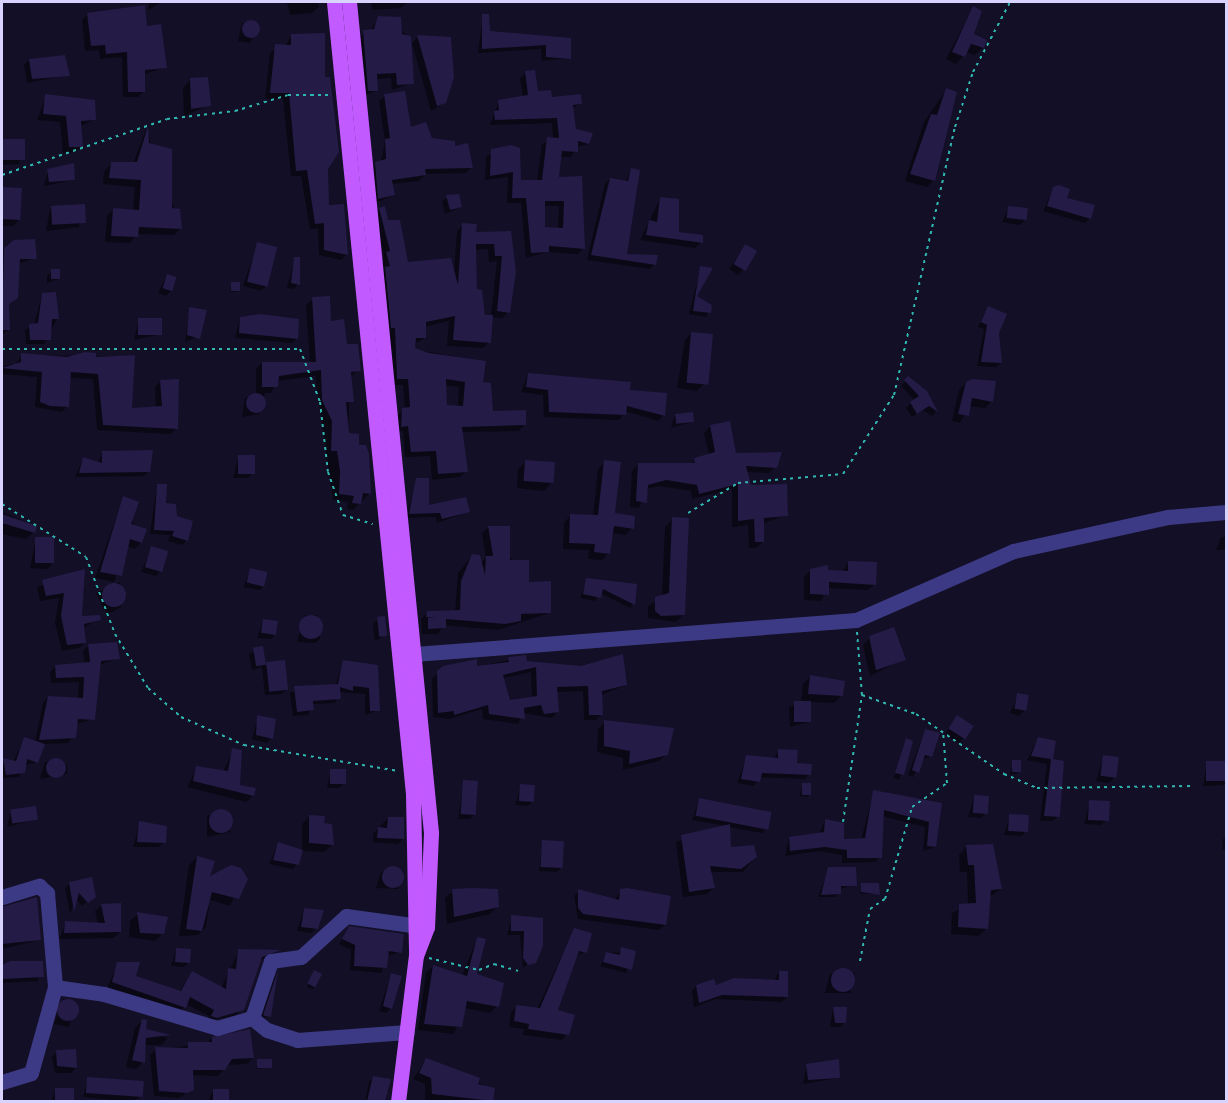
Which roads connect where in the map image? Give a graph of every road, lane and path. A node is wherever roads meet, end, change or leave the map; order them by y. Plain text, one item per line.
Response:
1 (334, 2) edge
2 (349, 2) edge
3 (1010, 2) edge
4 (343, 95) junction
5 (2, 175) edge
6 (2, 349) edge
7 (2, 504) edge
8 (1227, 512) edge
9 (688, 513) dead end
10 (388, 523) junction
11 (856, 620) junction
12 (409, 654) junction
13 (862, 694) junction
14 (943, 731) junction
15 (411, 774) junction
16 (1193, 786) dead end
17 (843, 822) dead end
18 (2, 897) edge
19 (419, 926) junction
20 (416, 955) junction
21 (860, 961) dead end
22 (518, 971) dead end
23 (55, 987) junction
24 (252, 1018) junction
25 (407, 1032) junction
26 (4, 1086) edge
27 (398, 1101) edge

1 - 4 main road
2 - 12 main road
3 - 9 path
4 - 5 path
4 - 10 main road
6 - 10 path
7 - 15 path
8 - 11 street
10 - 12 main road
11 - 12 street
11 - 13 path
12 - 15 main road
12 - 19 main road
13 - 14 path
13 - 17 path
14 - 16 path
14 - 21 path
15 - 19 main road
18 - 23 street
19 - 20 main road
19 - 24 street
20 - 22 path
20 - 25 main road
23 - 24 street
23 - 26 street
24 - 25 street
25 - 27 main road

